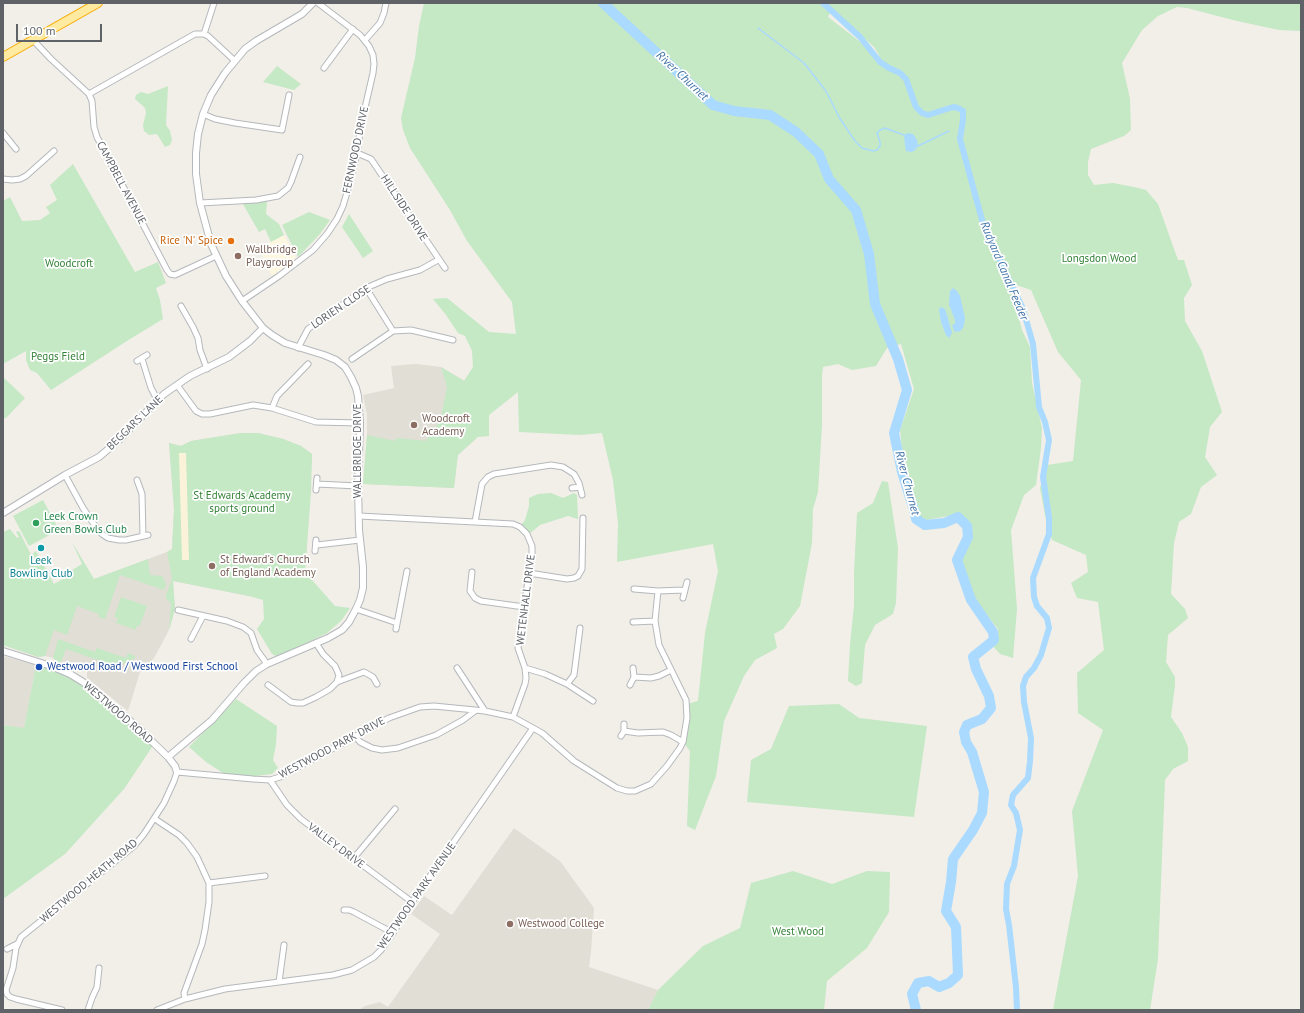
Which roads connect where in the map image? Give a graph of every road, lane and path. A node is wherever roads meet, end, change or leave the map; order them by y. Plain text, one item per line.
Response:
1 (98, 3) edge
2 (214, 3) edge
3 (313, 3) edge
4 (318, 3) edge
5 (386, 3) edge
6 (353, 29) junction
7 (204, 34) junction
8 (33, 40) junction
9 (365, 40) junction
10 (3, 57) edge
11 (234, 61) junction
12 (324, 68) dead end
13 (89, 94) junction
14 (289, 95) dead end
15 (203, 114) junction
16 (3, 133) edge
17 (16, 149) dead end
18 (54, 151) dead end
19 (357, 153) junction
20 (300, 157) dead end
21 (3, 179) edge
22 (200, 203) junction
23 (216, 256) junction
24 (438, 260) junction
25 (445, 268) dead end
26 (366, 288) junction
27 (242, 301) junction
28 (181, 306) dead end
29 (263, 328) junction
30 (393, 331) junction
31 (453, 340) dead end
32 (298, 348) junction
33 (147, 355) dead end
34 (352, 359) dead end
35 (308, 364) dead end
36 (207, 369) junction
37 (177, 386) junction
38 (158, 400) junction
39 (272, 408) junction
40 (360, 423) junction
41 (65, 475) junction
42 (137, 480) dead end
43 (316, 484) dead end
44 (358, 486) junction
45 (580, 487) junction
46 (572, 488) dead end
47 (582, 495) dead end
48 (3, 513) edge
49 (359, 516) junction
50 (583, 518) dead end
51 (475, 522) junction
52 (360, 540) junction
53 (316, 545) dead end
54 (407, 571) dead end
55 (472, 572) dead end
56 (529, 573) junction
57 (687, 582) dead end
58 (634, 589) dead end
59 (684, 590) junction
60 (658, 591) junction
61 (683, 598) dead end
62 (524, 607) junction
63 (356, 609) junction
64 (178, 610) dead end
65 (203, 616) junction
66 (655, 621) junction
67 (633, 622) dead end
68 (397, 623) junction
69 (580, 628) dead end
70 (396, 629) dead end
71 (191, 639) dead end
72 (316, 643) junction
73 (3, 651) edge
74 (267, 664) junction
75 (457, 668) dead end
76 (525, 668) junction
77 (633, 668) dead end
78 (671, 670) junction
79 (634, 677) junction
80 (337, 682) junction
81 (377, 684) dead end
82 (567, 684) junction
83 (268, 685) dead end
84 (630, 685) dead end
85 (593, 701) dead end
86 (475, 711) junction
87 (485, 711) junction
88 (513, 717) junction
89 (624, 724) dead end
90 (533, 728) junction
91 (624, 731) junction
92 (355, 736) junction
93 (621, 736) dead end
94 (683, 742) junction
95 (168, 757) junction
96 (177, 772) junction
97 (270, 780) junction
98 (396, 809) dead end
99 (155, 819) junction
100 (354, 859) junction
101 (265, 876) dead end
102 (209, 883) junction
103 (412, 902) junction
104 (344, 910) dead end
105 (393, 933) junction
106 (17, 944) junction
107 (284, 945) dead end
108 (7, 949) dead end
109 (99, 968) dead end
110 (278, 982) junction
111 (5, 995) edge
112 (185, 999) junction
113 (60, 1010) edge
114 (88, 1010) edge
115 (157, 1010) edge

1 - 8 highway
2 - 7 street
3 - 11 street, WALLBRIDGE DRIVE
4 - 6 street, FERNWOOD DRIVE
5 - 9 street
6 - 9 street, FERNWOOD DRIVE
6 - 12 street
7 - 11 street
7 - 13 street
8 - 10 highway
8 - 13 street
9 - 19 street, FERNWOOD DRIVE
11 - 15 street, WALLBRIDGE DRIVE
13 - 23 street, CAMPBELL AVENUE
14 - 15 street
15 - 22 street, WALLBRIDGE DRIVE
16 - 17 street
18 - 21 street
19 - 24 street, HILLSIDE DRIVE
19 - 27 street, FERNWOOD DRIVE
20 - 22 street
22 - 23 street, WALLBRIDGE DRIVE
23 - 27 street, WALLBRIDGE DRIVE
24 - 25 street, HILLSIDE DRIVE
24 - 26 street, LORIEN CLOSE
26 - 30 street
26 - 32 street, LORIEN CLOSE
27 - 29 street, WALLBRIDGE DRIVE
28 - 36 street
29 - 32 street, WALLBRIDGE DRIVE
29 - 36 street, BEGGARS LANE
30 - 31 street
30 - 34 street
32 - 40 street, WALLBRIDGE DRIVE
33 - 38 street
35 - 39 street
36 - 37 street, BEGGARS LANE
37 - 38 street, BEGGARS LANE
37 - 39 street
38 - 41 street, BEGGARS LANE
39 - 40 street
40 - 44 street, WALLBRIDGE DRIVE
41 - 42 street
41 - 48 street, BEGGARS LANE
43 - 44 street
44 - 49 street, WALLBRIDGE DRIVE
45 - 46 street
45 - 47 street
45 - 51 street
49 - 51 street, WETENHALL DRIVE
49 - 52 street, WALLBRIDGE DRIVE
50 - 56 street
51 - 56 street, WETENHALL DRIVE
52 - 53 street
52 - 63 street, WALLBRIDGE DRIVE
54 - 68 street
55 - 62 street
56 - 62 street, WETENHALL DRIVE
57 - 59 street
58 - 60 street
59 - 60 street
59 - 61 street
60 - 66 street, WESTWOOD PARK DRIVE
62 - 76 street, WETENHALL DRIVE
63 - 68 street
63 - 72 street, WALLBRIDGE DRIVE
64 - 65 street
65 - 71 street
65 - 74 street
66 - 67 street
66 - 78 street, WESTWOOD PARK DRIVE
68 - 70 street
69 - 82 street
72 - 74 street, WALLBRIDGE DRIVE
72 - 80 street
73 - 95 street, WESTWOOD ROAD
74 - 95 street, WALLBRIDGE DRIVE
75 - 87 street
76 - 82 street
76 - 88 street, WETENHALL DRIVE
77 - 79 street
78 - 79 street
78 - 94 street, WESTWOOD PARK DRIVE
79 - 84 street
80 - 81 street
80 - 83 street
82 - 85 street
86 - 87 street, WESTWOOD PARK DRIVE
86 - 92 street, WESTWOOD PARK DRIVE
86 - 92 street
87 - 88 street, WESTWOOD PARK DRIVE
88 - 90 street, WESTWOOD PARK DRIVE
89 - 91 street
90 - 94 street, WESTWOOD PARK DRIVE
90 - 103 street, WESTWOOD PARK AVENUE
91 - 93 street
91 - 94 street
92 - 97 street, WESTWOOD PARK DRIVE
95 - 96 street, WESTWOOD ROAD
96 - 97 street, WESTWOOD PARK DRIVE
96 - 99 street, WESTWOOD HEATH ROAD
97 - 100 street, VALLEY DRIVE
98 - 100 street
99 - 102 street
99 - 106 street, WESTWOOD HEATH ROAD
100 - 103 street, VALLEY DRIVE
101 - 102 street
102 - 112 street
103 - 105 street, WESTWOOD PARK AVENUE
104 - 105 street
105 - 110 street, WESTWOOD PARK AVENUE
106 - 108 street
106 - 111 street
107 - 110 street
109 - 114 street
110 - 112 street, WESTWOOD PARK AVENUE
111 - 113 street
112 - 115 street, WESTWOOD PARK AVENUE

